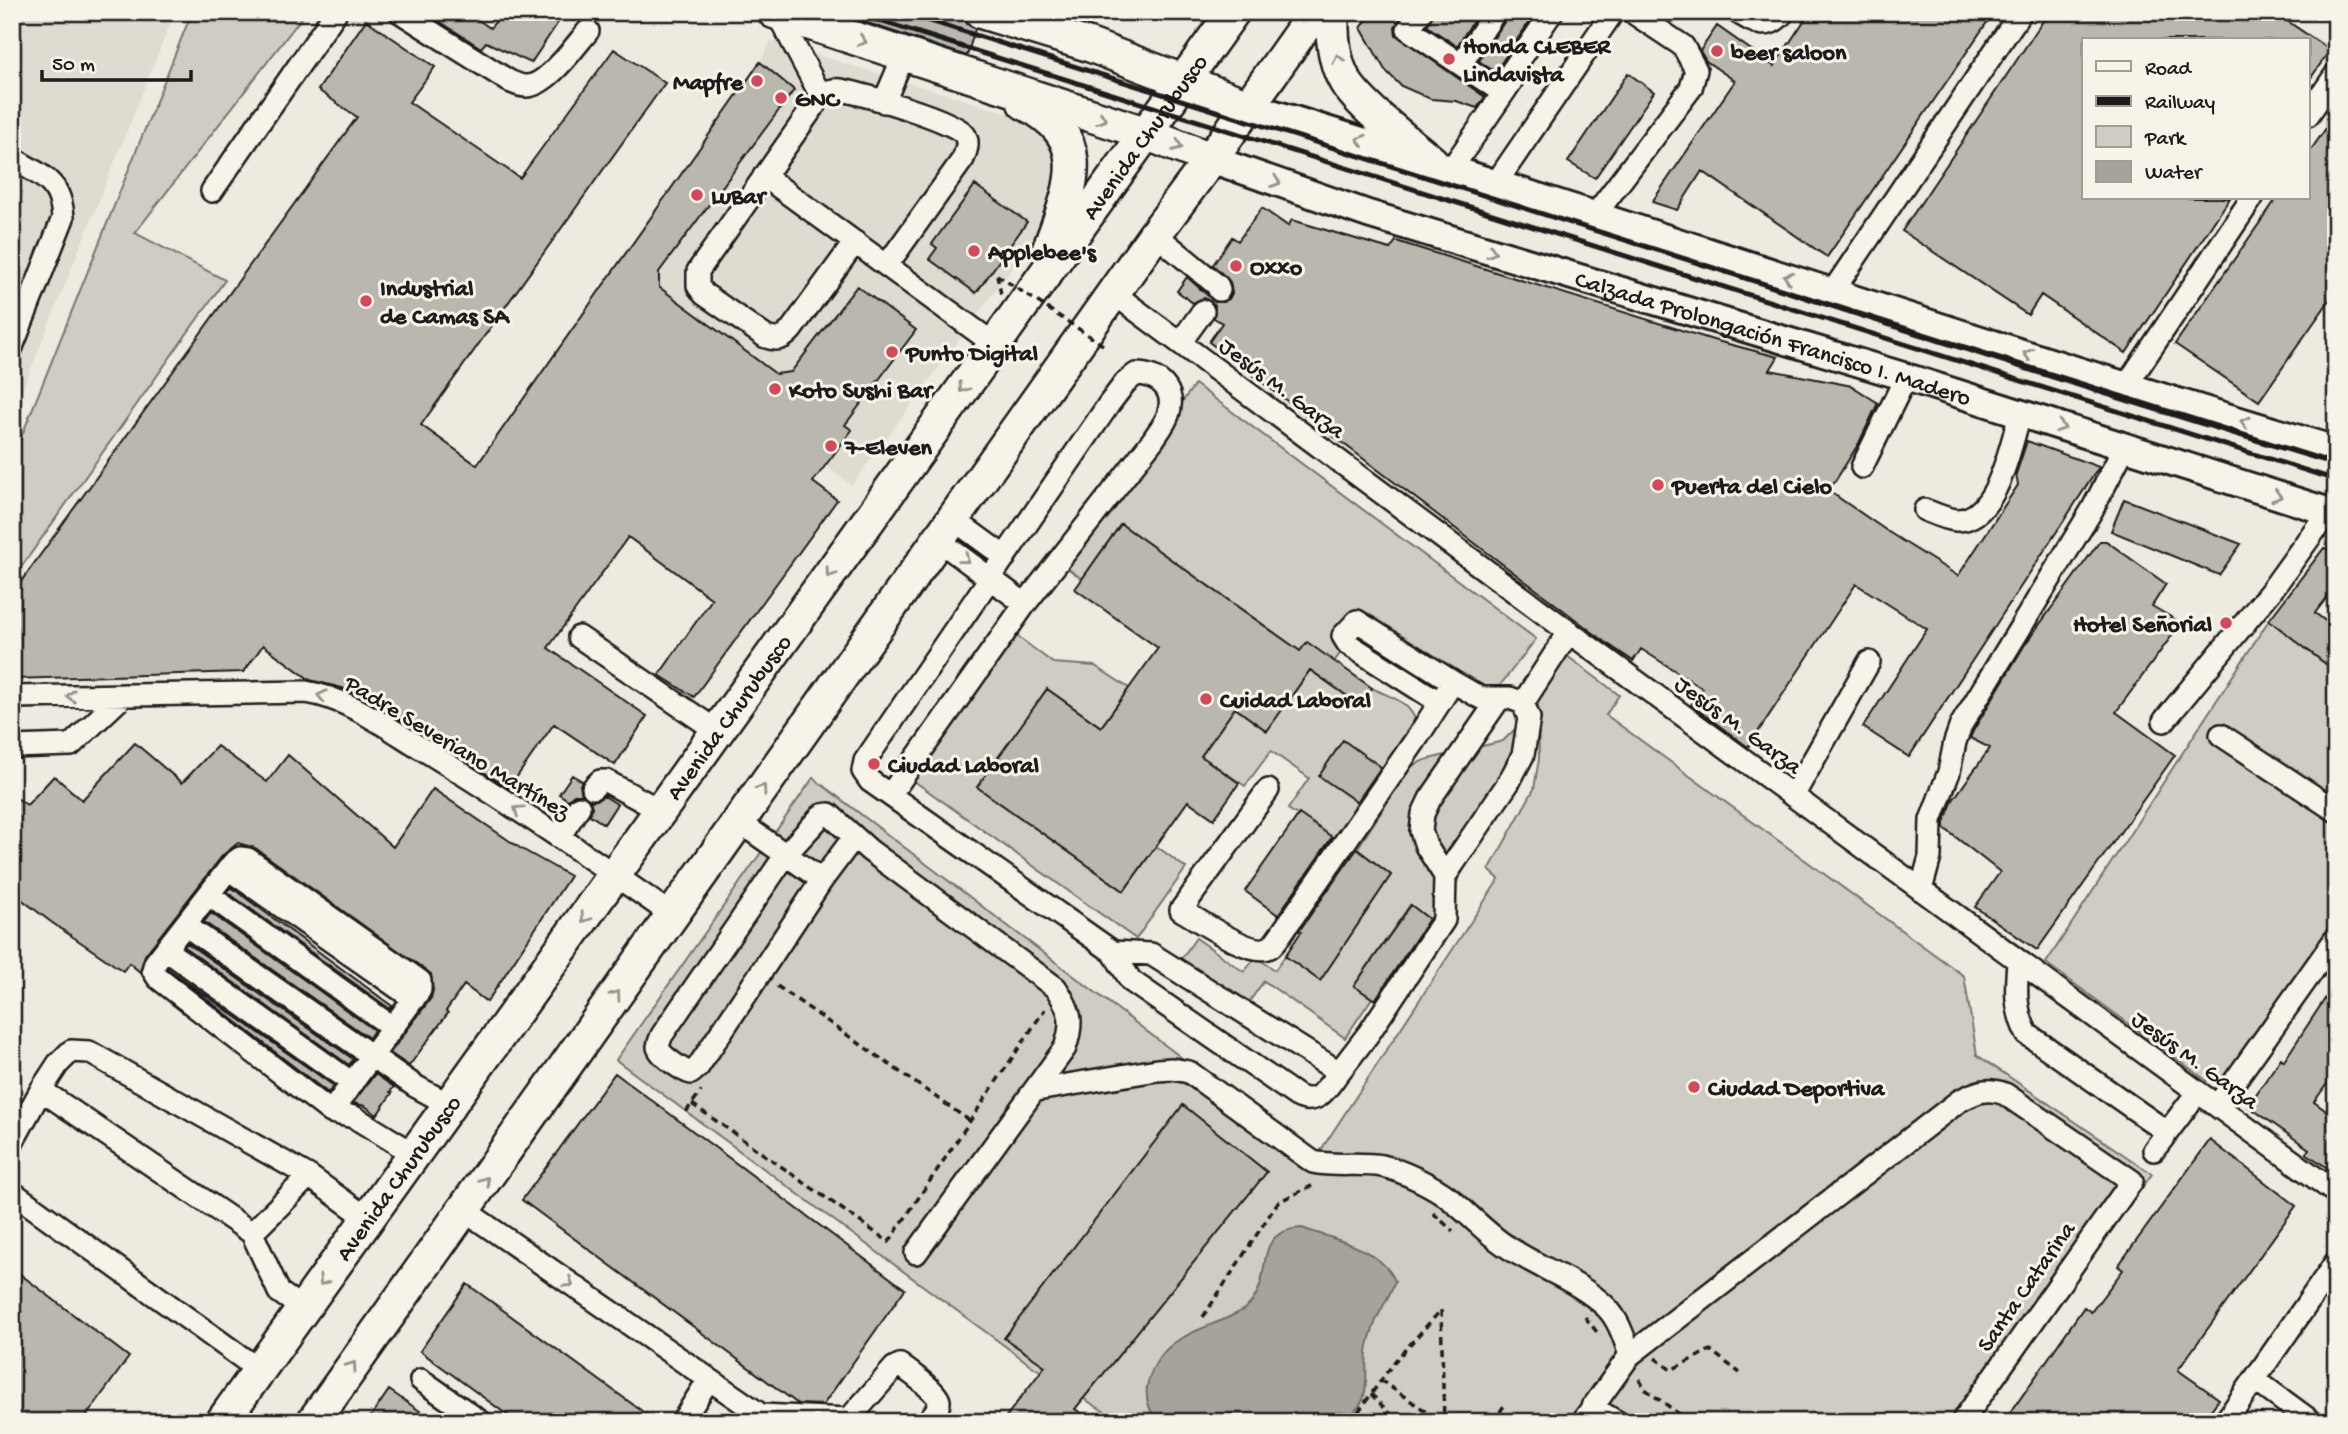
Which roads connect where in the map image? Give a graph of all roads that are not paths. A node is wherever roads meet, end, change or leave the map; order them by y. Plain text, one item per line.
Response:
1 (336, 12) edge
2 (400, 12) edge
3 (1233, 12) edge
4 (1315, 12) edge
5 (1333, 12) edge
6 (1421, 12) edge
7 (1495, 12) edge
8 (1552, 12) edge
9 (1561, 12) edge
10 (1613, 12) edge
11 (1632, 12) edge
12 (1784, 12) edge
13 (2021, 12) edge
14 (776, 13) edge
15 (1000, 15) edge
16 (1752, 15) edge
17 (1062, 24) edge
18 (588, 31) dead end
19 (904, 55) junction
20 (1461, 64) junction
21 (2336, 74) edge
22 (973, 77) junction
23 (1184, 80) junction
24 (820, 94) junction
25 (884, 102) junction
26 (1249, 106) junction
27 (2310, 112) edge
28 (1145, 133) junction
29 (12, 158) edge
30 (1211, 159) junction
31 (1442, 165) junction
32 (764, 176) junction
33 (1496, 183) junction
34 (212, 191) dead end
35 (2251, 200) edge
36 (1595, 215) junction
37 (1155, 234) junction
38 (855, 242) junction
39 (887, 265) junction
40 (1035, 286) junction
41 (1219, 290) dead end
42 (1833, 291) junction
43 (1113, 293) junction
44 (1203, 311) dead end
45 (1180, 343) junction
46 (994, 344) junction
47 (12, 347) edge
48 (1906, 377) junction
49 (2126, 386) junction
50 (2020, 414) junction
51 (2124, 449) junction
52 (2336, 450) edge
53 (1862, 467) dead end
54 (1925, 510) dead end
55 (2332, 513) edge
56 (946, 530) junction
57 (1005, 558) junction
58 (990, 580) junction
59 (1026, 604) junction
60 (1569, 632) junction
61 (579, 637) dead end
62 (1869, 662) dead end
63 (1453, 682) junction
64 (124, 695) junction
65 (12, 697) edge
66 (1499, 699) junction
67 (1439, 702) junction
68 (1522, 703) junction
69 (2164, 721) dead end
70 (718, 731) junction
71 (2221, 735) dead end
72 (12, 747) edge
73 (593, 788) dead end
74 (1268, 790) dead end
75 (890, 795) junction
76 (1793, 796) junction
77 (579, 807) dead end
78 (661, 811) junction
79 (2336, 811) edge
80 (739, 822) junction
81 (854, 837) junction
82 (559, 838) junction
83 (787, 853) junction
84 (615, 875) junction
85 (1445, 876) junction
86 (822, 880) junction
87 (1921, 890) junction
88 (209, 895) junction
89 (672, 915) junction
90 (185, 925) junction
91 (2336, 938) edge
92 (166, 950) junction
93 (1113, 952) junction
94 (2018, 961) junction
95 (392, 1027) junction
96 (372, 1054) junction
97 (1339, 1072) junction
98 (352, 1083) junction
99 (41, 1090) junction
100 (1037, 1090) junction
101 (2197, 1093) junction
102 (450, 1105) junction
103 (2217, 1106) junction
104 (331, 1112) junction
105 (2168, 1132) junction
106 (12, 1143) edge
107 (2154, 1150) dead end
108 (414, 1154) junction
109 (309, 1176) junction
110 (12, 1192) edge
111 (2336, 1193) edge
112 (464, 1210) junction
113 (367, 1218) junction
114 (251, 1233) junction
115 (916, 1253) dead end
116 (2336, 1262) edge
117 (303, 1309) junction
118 (1640, 1361) junction
119 (259, 1370) junction
120 (421, 1380) dead end
121 (709, 1380) junction
122 (2255, 1380) junction
123 (1587, 1415) edge
124 (759, 1419) edge
125 (475, 1420) edge
126 (850, 1420) edge
127 (222, 1422) edge
128 (313, 1422) edge
129 (682, 1422) edge
130 (927, 1422) edge
131 (1617, 1422) edge
132 (1962, 1422) edge
133 (2225, 1422) edge
134 (2312, 1422) edge

1 - 34 street
2 - 18 street
3 - 23 highway, Avenida Churubusco
4 - 26 highway
31 -> 5 highway
6 - 20 street
7 - 20 street
8 - 20 street
9 - 31 street
10 - 33 street
11 - 36 street
12 - 16 street
13 - 42 street
14 -> 19 highway
14 - 24 street
15 - 17 highway
17 - 23 highway
19 - 22 highway
19 - 25 street
21 - 27 street
22 -> 28 highway
22 - 40 highway
23 - 26 highway
23 - 28 highway, Avenida Churubusco
24 - 25 street
24 - 32 street
25 - 39 street
26 - 30 highway
31 -> 26 main road
28 -> 30 highway
28 - 40 highway, Avenida Churubusco
29 - 47 street
30 - 37 highway
30 -> 48 main road, Calzada Prolongación Francisco I. Madero
31 - 33 main road
32 - 38 street
32 - 38 street
33 - 36 main road
35 - 49 street
42 -> 36 main road
37 - 41 street
37 - 43 highway
38 - 39 street
39 - 46 street
40 - 46 highway, Avenida Churubusco
49 -> 42 main road
43 - 45 street, Jesús M. Garza
43 - 56 highway
44 - 45 street
45 - 60 street, Jesús M. Garza
46 -> 70 highway, Avenida Churubusco
48 - 50 main road, Calzada Prolongación Francisco I. Madero
48 - 53 street
52 -> 49 main road
50 -> 51 main road, Calzada Prolongación Francisco I. Madero
50 - 54 street
51 -> 55 main road, Calzada Prolongación Francisco I. Madero
51 - 87 street
55 - 69 street
56 - 57 street
56 -> 58 street
80 -> 56 highway
57 - 58 street
57 - 59 street
58 - 59 street
58 - 75 street
59 - 75 street
60 - 68 street
60 - 76 street, Jesús M. Garza
61 - 70 street
62 - 76 street
63 - 66 street
63 - 67 street
63 - 67 street
64 -> 65 street, Padre Severiano Martínez
64 - 72 street
82 -> 64 street, Padre Severiano Martínez
66 - 68 street
66 - 85 street
67 - 74 street
68 - 85 street
70 - 78 highway, Avenida Churubusco
71 - 79 street
73 - 78 street
75 - 93 street
76 - 87 street, Jesús M. Garza
77 - 82 street
78 - 84 highway, Avenida Churubusco
80 - 83 street
80 - 89 highway
81 - 83 street
81 - 86 street
81 - 100 street
82 - 84 street, Padre Severiano Martínez
83 - 86 street
83 - 86 street
84 - 89 street, Padre Severiano Martínez
84 -> 102 highway, Avenida Churubusco
85 - 97 street
87 - 94 street, Jesús M. Garza
88 - 90 street
88 - 95 street
88 - 95 street
112 -> 89 highway
90 - 92 street
90 - 96 street
91 - 103 street
92 - 98 street
92 - 104 street
93 - 97 street
93 - 97 street
94 - 101 street, Jesús M. Garza
94 - 105 street
95 - 96 street
96 - 98 street
96 - 102 street
98 - 104 street
99 - 106 street
99 - 109 street
99 - 114 street
100 - 115 street
100 - 118 street
101 - 103 street, Jesús M. Garza
101 - 105 street
102 - 108 highway, Avenida Churubusco
103 - 111 street, Jesús M. Garza
104 - 108 street
105 - 107 street
108 - 113 highway, Avenida Churubusco
109 - 113 street
109 - 114 street
110 - 119 street
112 -> 121 street
128 -> 112 highway
113 -> 117 highway, Avenida Churubusco
114 - 117 street
116 - 122 street
117 - 119 highway, Avenida Churubusco
118 - 123 street
118 - 132 street, Santa Catarina
119 - 127 highway, Avenida Churubusco
120 - 125 street
121 - 124 street
121 - 129 street
122 - 133 street
122 - 134 street
123 - 131 street
124 - 126 street
126 - 130 street

